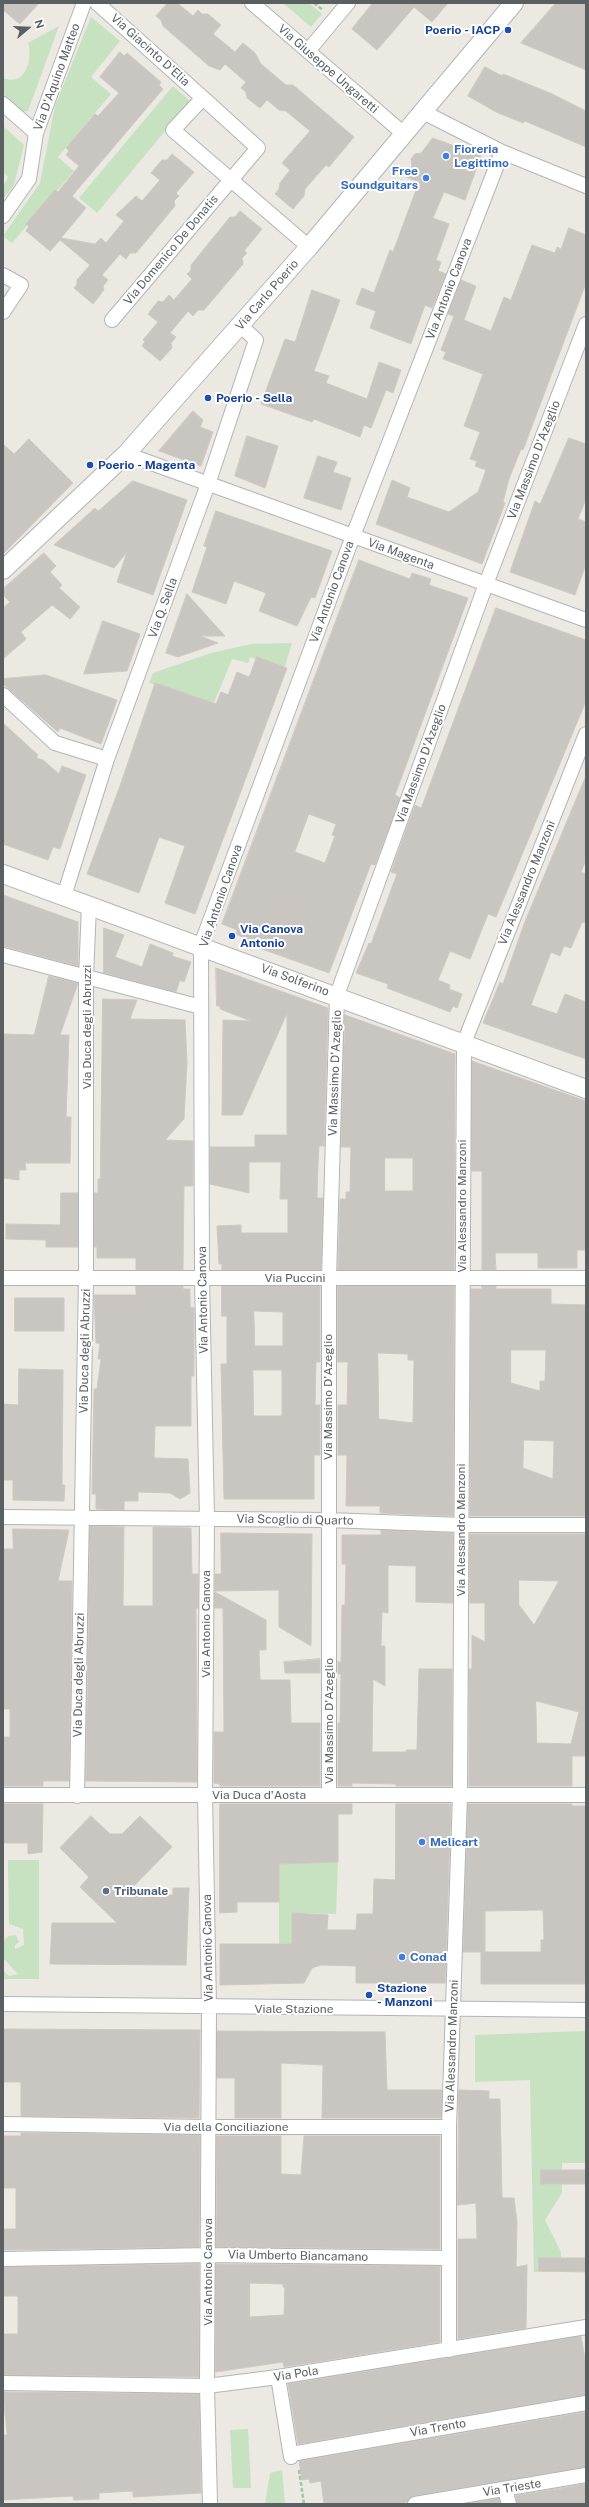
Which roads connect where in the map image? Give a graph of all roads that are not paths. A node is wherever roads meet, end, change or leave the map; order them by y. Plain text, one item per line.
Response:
1 (84, 3) edge
2 (97, 3) edge
3 (252, 3) edge
4 (348, 3) edge
5 (514, 3) edge
6 (308, 51) junction
7 (203, 98) junction
8 (3, 104) edge
9 (423, 112) junction
10 (36, 133) junction
11 (404, 134) junction
12 (502, 152) junction
13 (230, 180) junction
14 (586, 186) edge
15 (3, 216) edge
16 (309, 247) junction
17 (3, 275) edge
18 (3, 312) edge
19 (112, 320) dead end
20 (586, 324) edge
21 (241, 326) junction
22 (126, 454) junction
23 (208, 484) junction
24 (353, 536) junction
25 (3, 570) edge
26 (486, 584) junction
27 (586, 620) edge
28 (3, 695) edge
29 (586, 734) edge
30 (107, 759) junction
31 (3, 874) edge
32 (64, 896) junction
33 (89, 905) junction
34 (201, 945) junction
35 (4, 961) edge
36 (86, 978) junction
37 (337, 995) junction
38 (201, 1007) junction
39 (464, 1043) junction
40 (586, 1089) edge
41 (3, 1278) edge
42 (86, 1278) junction
43 (202, 1278) junction
44 (329, 1278) junction
45 (462, 1278) junction
46 (586, 1278) edge
47 (3, 1516) edge
48 (82, 1517) junction
49 (207, 1518) junction
50 (328, 1520) junction
51 (461, 1525) junction
52 (586, 1525) edge
53 (329, 1794) junction
54 (3, 1795) edge
55 (205, 1795) junction
56 (460, 1795) junction
57 (586, 1795) edge
58 (77, 1796) junction
59 (3, 2004) edge
60 (209, 2008) junction
61 (454, 2010) junction
62 (586, 2010) edge
63 (3, 2124) edge
64 (449, 2127) junction
65 (209, 2128) junction
66 (208, 2255) junction
67 (448, 2258) junction
68 (3, 2260) edge
69 (586, 2327) edge
70 (450, 2349) junction
71 (278, 2377) junction
72 (3, 2383) edge
73 (207, 2386) junction
74 (586, 2403) edge
75 (586, 2475) edge
76 (505, 2489) junction
77 (210, 2504) edge
78 (415, 2504) edge
79 (509, 2504) edge

1 - 10 street, Via D'Aquino Matteo
2 - 7 street, Via Giacinto D'Elia
3 - 6 street, Via Giuseppe Ungaretti
4 - 6 street
5 - 9 street, Via Carlo Poerio
6 - 11 street, Via Giuseppe Ungaretti
7 - 13 street, Via Giacinto D'Elia
7 - 13 street
8 - 10 street
9 - 11 street, Via Carlo Poerio
9 - 12 street
10 - 15 street, Via D'Aquino Matteo
11 - 16 street, Via Carlo Poerio
12 - 14 street
12 - 24 street, Via Antonio Canova
13 - 16 street
13 - 19 street, Via Domenico De Donatis
16 - 21 street, Via Carlo Poerio
17 - 18 street
20 - 26 street, Via Massimo D'Azeglio
21 - 22 street, Via Carlo Poerio
21 - 23 street, Via Q. Sella
22 - 23 street, Via Magenta
22 - 25 street, Via Carlo Poerio
23 - 24 street, Via Magenta
23 - 30 street, Via Q. Sella
24 - 26 street, Via Magenta
24 - 34 street, Via Antonio Canova
26 - 27 street, Via Magenta
26 - 37 street, Via Massimo D'Azeglio
28 - 30 street
29 - 39 street, Via Alessandro Manzoni
30 - 32 street, Via Q. Sella
31 - 32 street, Via Solferino
32 - 33 street, Via Solferino
33 - 34 street, Via Solferino
33 - 36 street, Via Duca degli Abruzzi
34 - 37 street, Via Solferino
34 - 38 street, Via Antonio Canova
35 - 36 street
36 - 38 street
36 - 42 street, Via Duca degli Abruzzi
37 - 39 street, Via Solferino
37 - 44 street, Via Massimo D'Azeglio
38 - 43 street, Via Antonio Canova
39 - 40 street, Via Solferino
39 - 45 street, Via Alessandro Manzoni
41 - 42 street, Via Puccini
42 - 43 street, Via Puccini
42 - 48 street, Via Duca degli Abruzzi
43 - 44 street, Via Puccini
43 - 49 street, Via Antonio Canova
44 - 45 street, Via Puccini
44 - 50 street, Via Massimo D'Azeglio
45 - 46 street, Via Puccini
45 - 51 street, Via Alessandro Manzoni
47 - 48 street, Via Scoglio di Quarto
48 - 49 street, Via Scoglio di Quarto
48 - 58 street, Via Duca degli Abruzzi
49 - 50 street, Via Scoglio di Quarto
49 - 55 street, Via Antonio Canova
50 - 51 street, Via Scoglio di Quarto
50 - 53 street, Via Massimo D'Azeglio
51 - 52 street, Via Scoglio di Quarto
51 - 56 street, Via Alessandro Manzoni
53 - 55 street, Via Duca d'Aosta
53 - 56 street, Via Duca d'Aosta
54 - 58 street, Via Duca d'Aosta
55 - 58 street, Via Duca d'Aosta
55 - 60 street, Via Antonio Canova
56 - 57 street, Via Duca d'Aosta
56 - 61 street, Via Alessandro Manzoni
59 - 60 street, Viale Stazione
60 - 61 street, Viale Stazione
60 - 65 street, Via Antonio Canova
61 - 62 street, Viale Stazione
61 - 64 street, Via Alessandro Manzoni
63 - 65 street, Via della Conciliazione
64 - 65 street, Via della Conciliazione
64 - 67 street, Via Alessandro Manzoni
65 - 66 street, Via Antonio Canova
66 - 67 street, Via Umberto Biancamano
66 - 68 street, Via Umberto Biancamano
66 - 73 street, Via Antonio Canova
67 - 70 street, Via Alessandro Manzoni
69 - 70 street, Via Pola
70 - 71 street, Via Pola
71 - 73 street, Via Pola
71 - 74 street, Via Trento
72 - 73 street, Via Pola
73 - 77 street, Via Antonio Canova
75 - 76 street, Via Trieste
76 - 78 street, Via Trieste
76 - 79 street

